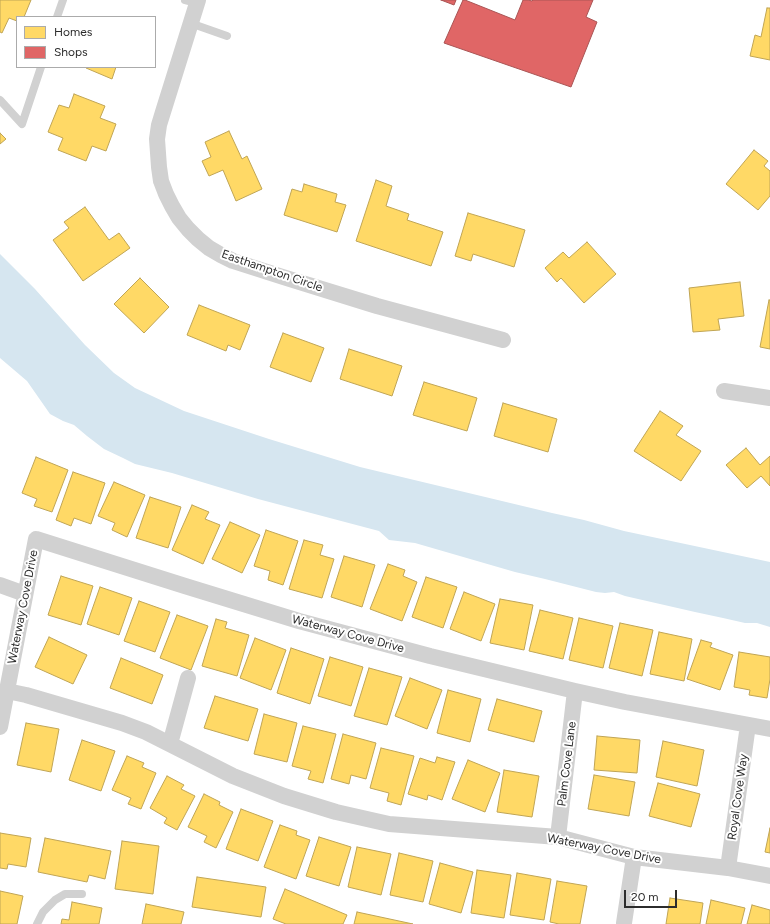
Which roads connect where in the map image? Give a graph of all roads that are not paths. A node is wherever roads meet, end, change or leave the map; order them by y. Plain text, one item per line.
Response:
1 (63, 0) edge
2 (194, 1) edge
3 (57, 16) edge
4 (190, 23) junction
5 (227, 36) dead end
6 (41, 68) edge
7 (0, 100) edge
8 (503, 340) dead end
9 (724, 391) dead end
10 (770, 398) edge
11 (0, 585) edge
12 (24, 594) junction
13 (188, 678) dead end
14 (7, 691) junction
15 (575, 691) junction
16 (748, 725) junction
17 (0, 727) edge
18 (770, 729) edge
19 (170, 744) junction
20 (558, 838) junction
21 (634, 857) junction
22 (728, 868) junction
23 (770, 876) edge
24 (82, 894) dead end
25 (624, 923) dead end
26 (37, 924) edge

1 - 3 lane
2 - 4 street, Easthampton Circle
4 - 5 lane
4 - 8 street, Easthampton Circle
6 - 7 lane
9 - 10 street
11 - 12 street
12 - 14 street, Waterway Cove Drive
12 - 15 street, Waterway Cove Drive
13 - 19 street
14 - 17 street
14 - 19 street, Waterway Cove Drive
15 - 16 street, Waterway Cove Drive
15 - 20 street, Palm Cove Lane
16 - 18 street, Waterway Cove Drive
16 - 22 street, Royal Cove Way
19 - 20 street, Waterway Cove Drive
20 - 21 street, Waterway Cove Drive
21 - 22 street, Waterway Cove Drive
21 - 25 street
22 - 23 street, Waterway Cove Drive
24 - 26 lane

